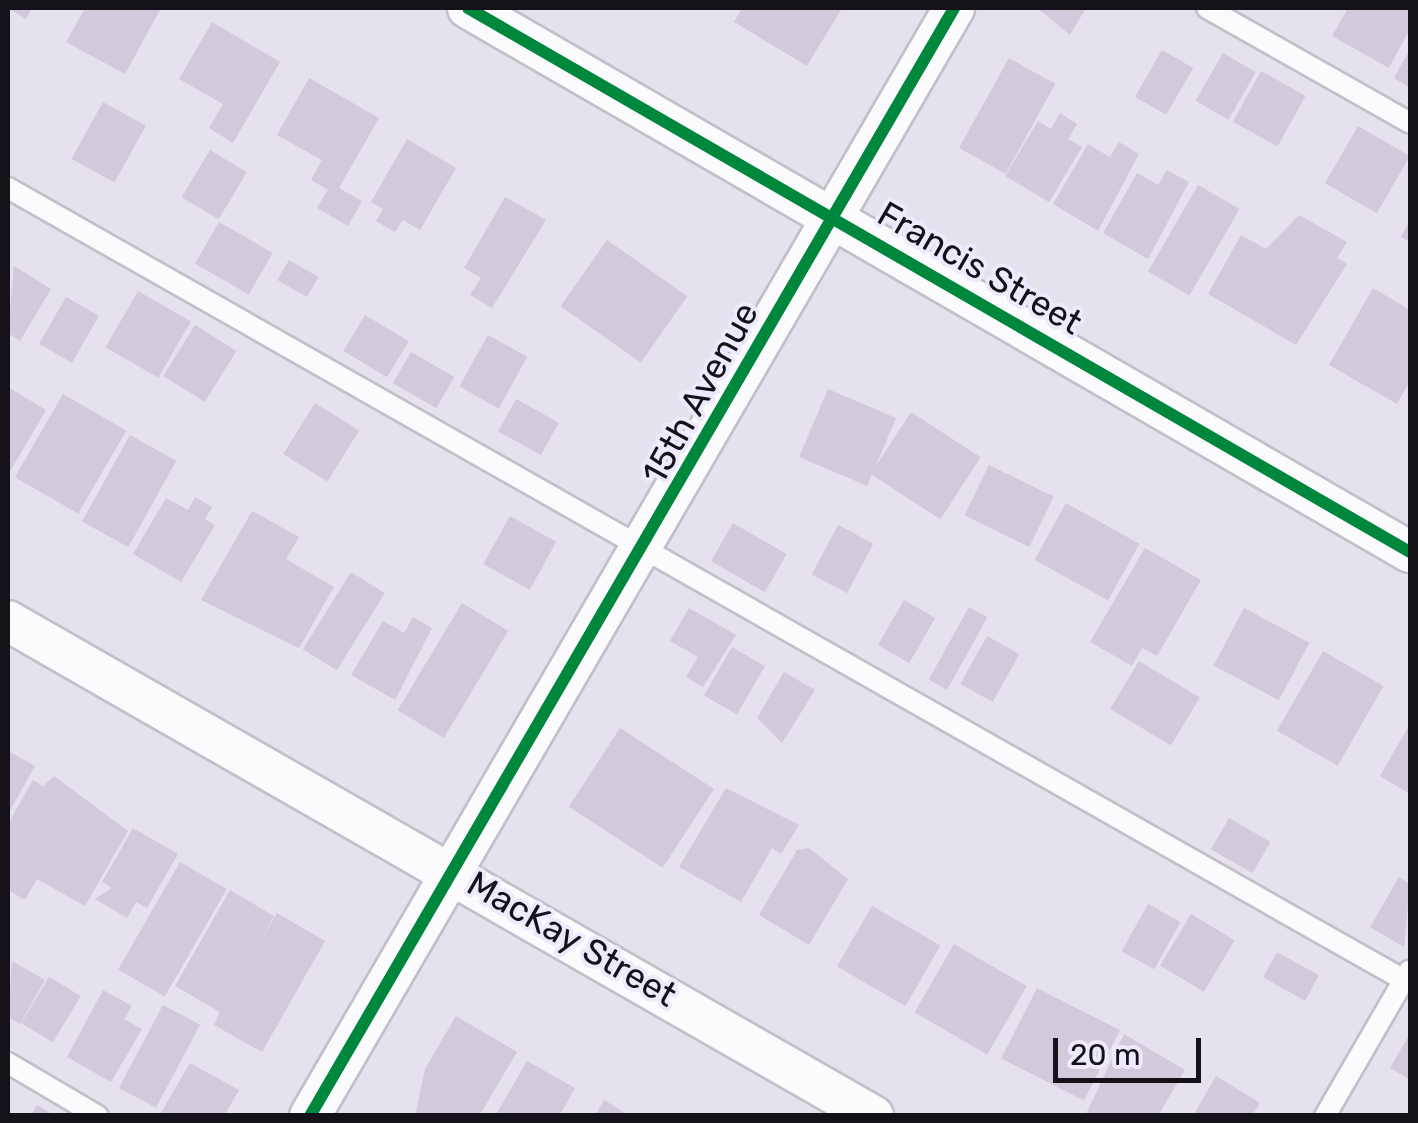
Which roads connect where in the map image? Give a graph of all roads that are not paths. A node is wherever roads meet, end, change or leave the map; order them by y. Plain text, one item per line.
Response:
1 (468, 8) edge
2 (954, 8) edge
3 (1208, 8) edge
4 (1410, 123) edge
5 (8, 188) edge
6 (832, 218) junction
7 (648, 547) junction
8 (1410, 552) edge
9 (8, 621) edge
10 (458, 872) junction
11 (1407, 975) edge
12 (8, 1064) edge
13 (98, 1116) edge
14 (310, 1116) edge
15 (873, 1116) edge
16 (1325, 1116) edge

1 - 6 street, Francis Street
2 - 6 street, 15th Avenue
3 - 4 lane
5 - 7 lane
6 - 7 street, 15th Avenue
6 - 8 street, Francis Street
7 - 10 street, 15th Avenue
7 - 11 lane
9 - 10 street, MacKay Street
10 - 14 street, 15th Avenue
10 - 15 street, MacKay Street
11 - 16 lane
12 - 13 lane

